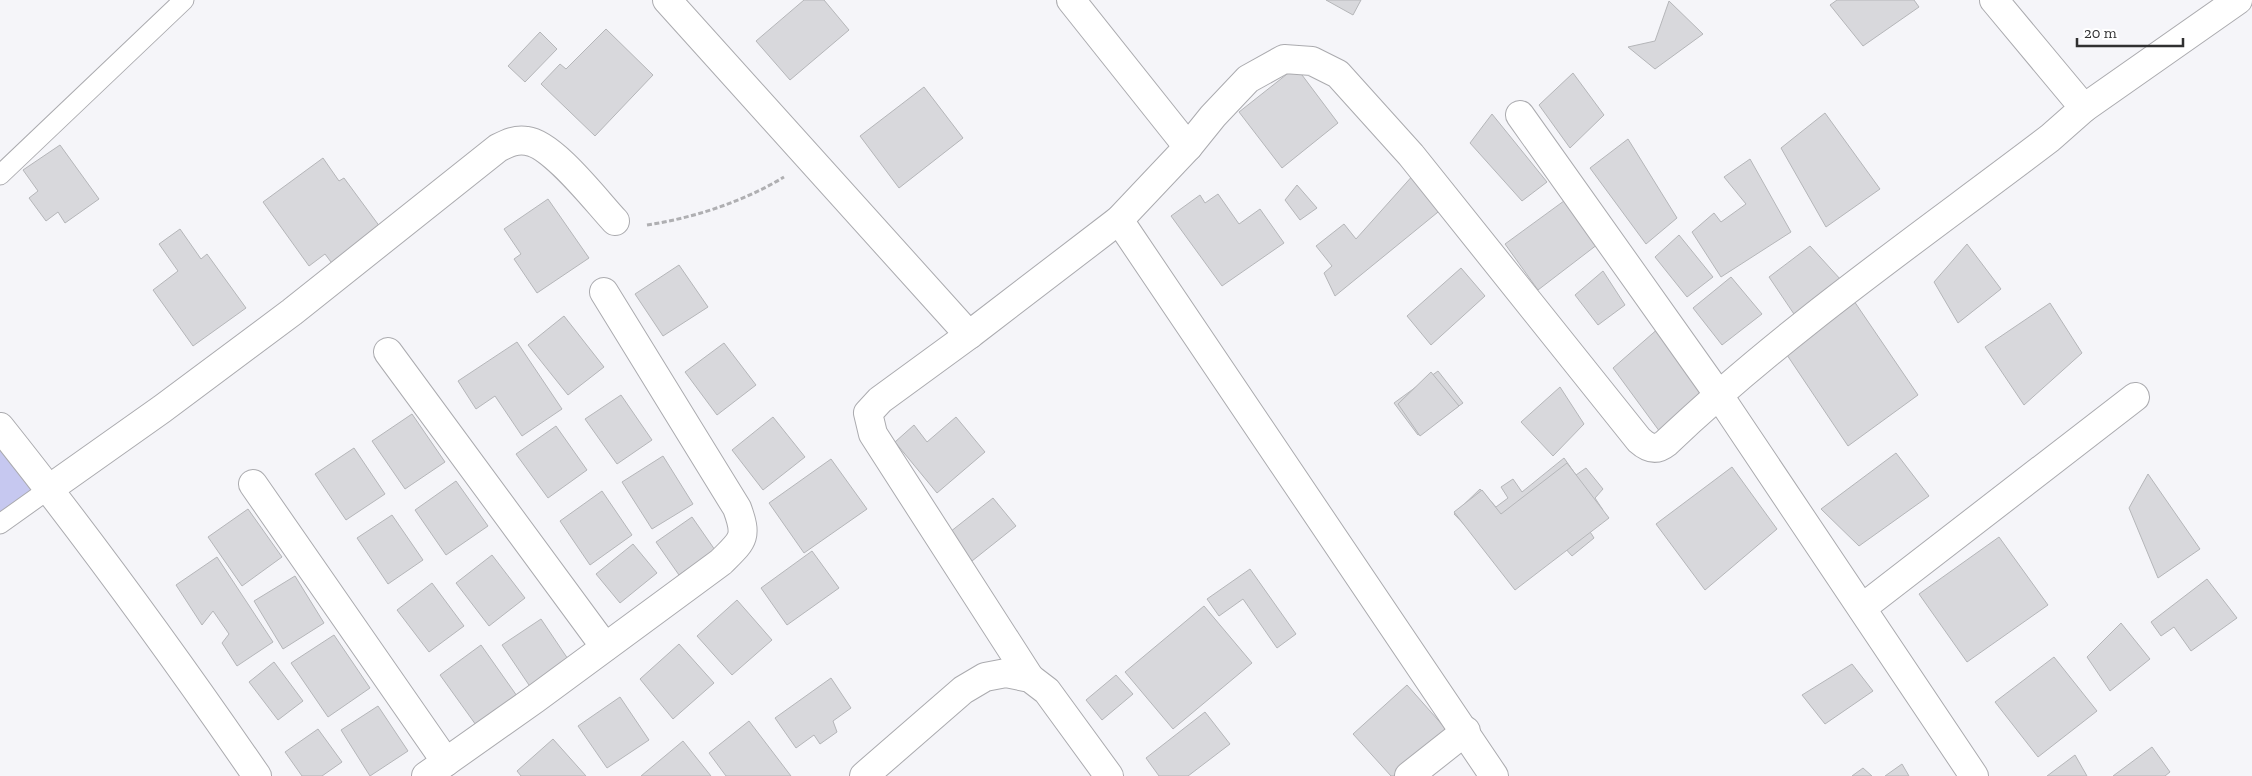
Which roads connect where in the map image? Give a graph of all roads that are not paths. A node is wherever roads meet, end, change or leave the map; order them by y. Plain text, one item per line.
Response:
1 (184, 0) edge
2 (667, 0) edge
3 (1071, 0) edge
4 (1994, 0) edge
5 (2238, 0) edge
6 (2084, 108) junction
7 (1520, 115) dead end
8 (1188, 147) junction
9 (0, 175) edge
10 (1119, 220) junction
11 (615, 222) road end
12 (604, 292) dead end
13 (969, 334) junction
14 (388, 352) dead end
15 (1718, 394) junction
16 (2134, 397) dead end
17 (0, 427) edge
18 (253, 484) dead end
19 (49, 488) junction
20 (0, 524) edge
21 (1862, 608) junction
22 (604, 647) junction
23 (1030, 678) junction
24 (1466, 731) junction
25 (436, 769) edge
26 (257, 776) edge
27 (864, 776) edge
28 (1109, 776) edge
29 (1409, 776) edge
30 (1494, 776) edge
31 (1974, 776) edge

1 - 9 lane
2 - 13 street
3 - 8 street
4 - 6 street
5 - 6 street
6 - 15 street
7 - 15 street
8 - 10 street
8 - 15 street
10 - 13 street
10 - 24 street
11 - 19 street
12 - 22 street
13 - 23 street
14 - 22 street
15 - 21 street
16 - 21 street
17 - 19 street
18 - 25 street
19 - 20 lane
19 - 26 street
21 - 31 street
22 - 25 street
23 - 27 street
23 - 28 street
24 - 29 street
24 - 30 street

